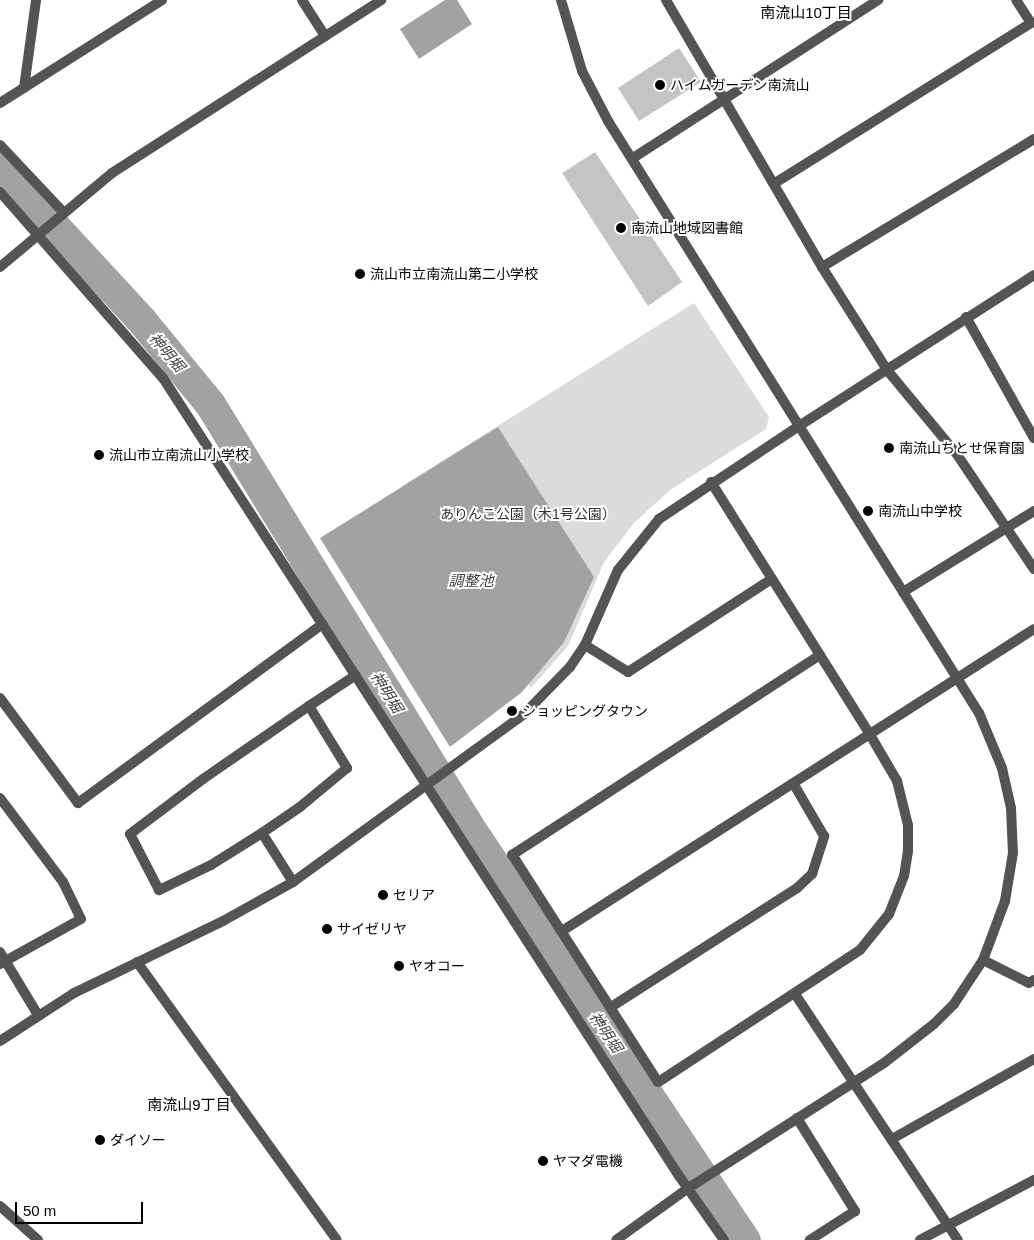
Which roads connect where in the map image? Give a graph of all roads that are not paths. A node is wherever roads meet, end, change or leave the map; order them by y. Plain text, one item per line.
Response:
1 (36, 0) edge
2 (302, 0) edge
3 (382, 0) edge
4 (560, 0) edge
5 (666, 0) edge
6 (878, 0) edge
7 (1016, 0) edge
8 (161, 1) edge
9 (1033, 24) edge
10 (325, 36) junction
11 (24, 88) junction
12 (725, 100) junction
13 (0, 103) edge
14 (1034, 140) edge
15 (0, 144) edge
16 (633, 158) junction
17 (775, 183) junction
18 (0, 192) edge
19 (62, 216) junction
20 (42, 233) junction
21 (0, 267) edge
22 (822, 267) junction
23 (1034, 275) edge
24 (966, 317) junction
25 (887, 370) junction
26 (799, 426) junction
27 (1034, 438) edge
28 (711, 482) junction
29 (1034, 511) edge
30 (1006, 527) junction
31 (1034, 568) edge
32 (772, 579) junction
33 (903, 592) junction
34 (323, 624) junction
35 (1034, 628) edge
36 (585, 645) junction
37 (820, 655) junction
38 (356, 675) junction
39 (957, 678) junction
40 (0, 698) edge
41 (309, 706) junction
42 (869, 733) junction
43 (430, 783) junction
44 (793, 783) junction
45 (0, 798) edge
46 (262, 833) junction
47 (293, 882) junction
48 (562, 931) junction
49 (2, 959) edge
50 (983, 960) junction
51 (136, 962) junction
52 (1034, 980) edge
53 (795, 994) junction
54 (611, 1007) junction
55 (38, 1015) junction
56 (0, 1041) edge
57 (1034, 1059) edge
58 (853, 1083) junction
59 (797, 1118) junction
60 (892, 1139) junction
61 (1034, 1180) edge
62 (691, 1186) junction
63 (0, 1206) edge
64 (948, 1226) junction
65 (38, 1240) edge
66 (337, 1240) edge
67 (616, 1240) edge
68 (724, 1240) edge
69 (810, 1240) edge
70 (920, 1240) edge
71 (958, 1240) edge

1 - 11 street
2 - 10 street
3 - 10 street
4 - 16 street
5 - 12 street
6 - 12 street
7 - 9 street
8 - 11 street
9 - 17 street
10 - 19 street
11 - 13 street
12 - 16 street
12 - 17 street
14 - 22 street
15 - 19 street
16 - 26 street
17 - 22 street
18 - 20 street
19 - 20 street
20 - 21 street
20 - 34 street
22 - 25 street
23 - 24 street
24 - 25 street
24 - 27 street
25 - 26 street
25 - 30 street
26 - 28 street
26 - 33 street
28 - 32 street
28 - 36 street
29 - 30 street
30 - 31 street
30 - 33 street
32 - 36 street
32 - 37 street
33 - 39 street
34 - 38 street
34 - 40 street
35 - 39 street
36 - 43 street
37 - 42 street
37 - 48 street
38 - 41 street
38 - 43 street
39 - 42 street
39 - 50 street
41 - 46 street
41 - 46 street
42 - 44 street
42 - 53 street
43 - 47 street
43 - 62 street
44 - 48 street
44 - 54 street
45 - 49 street
46 - 47 street
47 - 51 street
48 - 54 street
49 - 55 street
50 - 52 street
50 - 58 street
51 - 55 street
51 - 66 street
53 - 54 street
53 - 58 street
55 - 56 street
57 - 60 street
58 - 59 street
58 - 60 street
59 - 62 street
59 - 69 street
60 - 64 street
61 - 64 street
62 - 67 street
62 - 68 street
63 - 65 street
64 - 70 street
64 - 71 street

